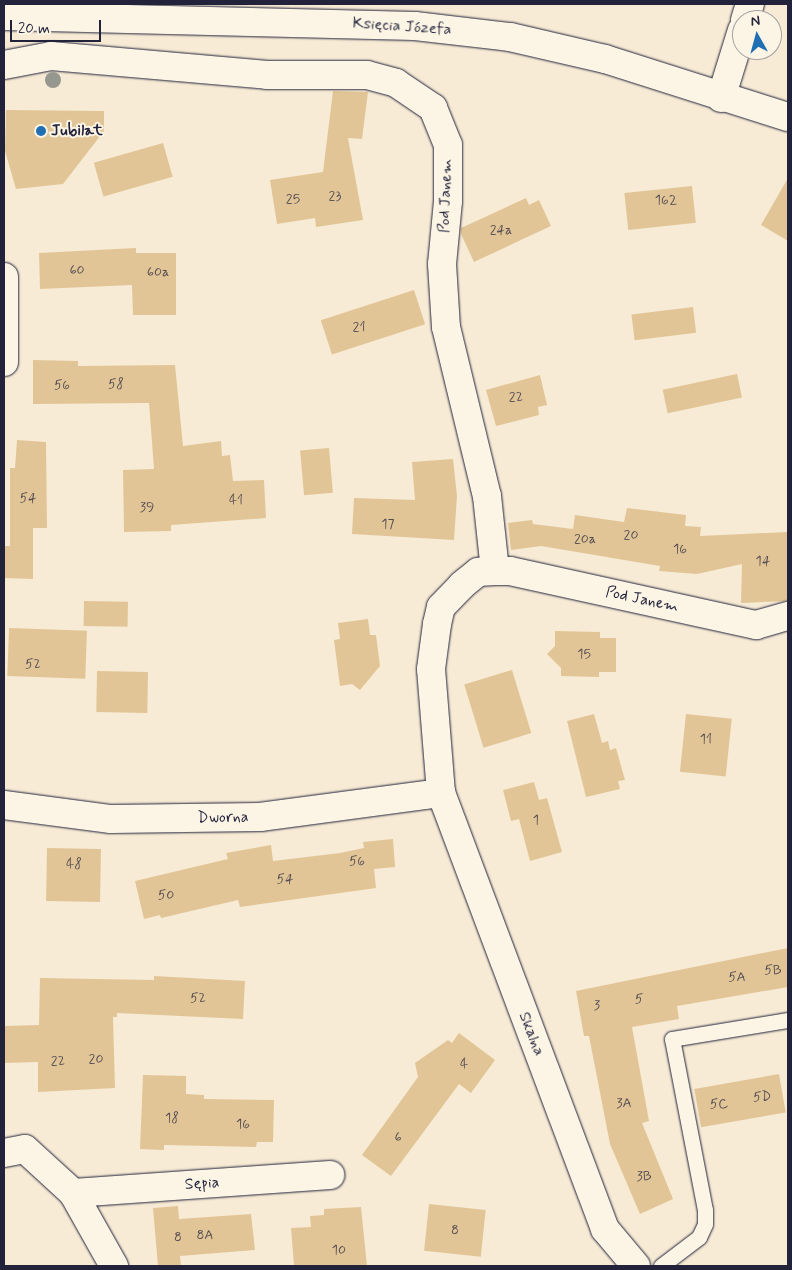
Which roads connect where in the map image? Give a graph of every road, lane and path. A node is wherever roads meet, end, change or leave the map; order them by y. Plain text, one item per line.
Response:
1 (4, 16) edge
2 (733, 60) edge
3 (4, 65) edge
4 (721, 98) junction
5 (788, 116) edge
6 (4, 277) edge
7 (4, 362) edge
8 (495, 571) junction
9 (788, 616) edge
10 (441, 793) junction
11 (4, 805) edge
12 (788, 1020) edge
13 (4, 1153) edge
14 (330, 1175) dead end
15 (73, 1193) junction
16 (114, 1266) edge
17 (636, 1266) edge
18 (661, 1266) edge

1 - 4 street, Księcia Józefa
2 - 4 street
3 - 8 street, Pod Janem
4 - 5 street, Księcia Józefa
6 - 7 street
8 - 9 street, Pod Janem
8 - 10 street, Pod Janem
10 - 11 street, Dworna
10 - 17 street, Skalna
12 - 18 lane
13 - 15 street
14 - 15 street, Sępia
15 - 16 street

